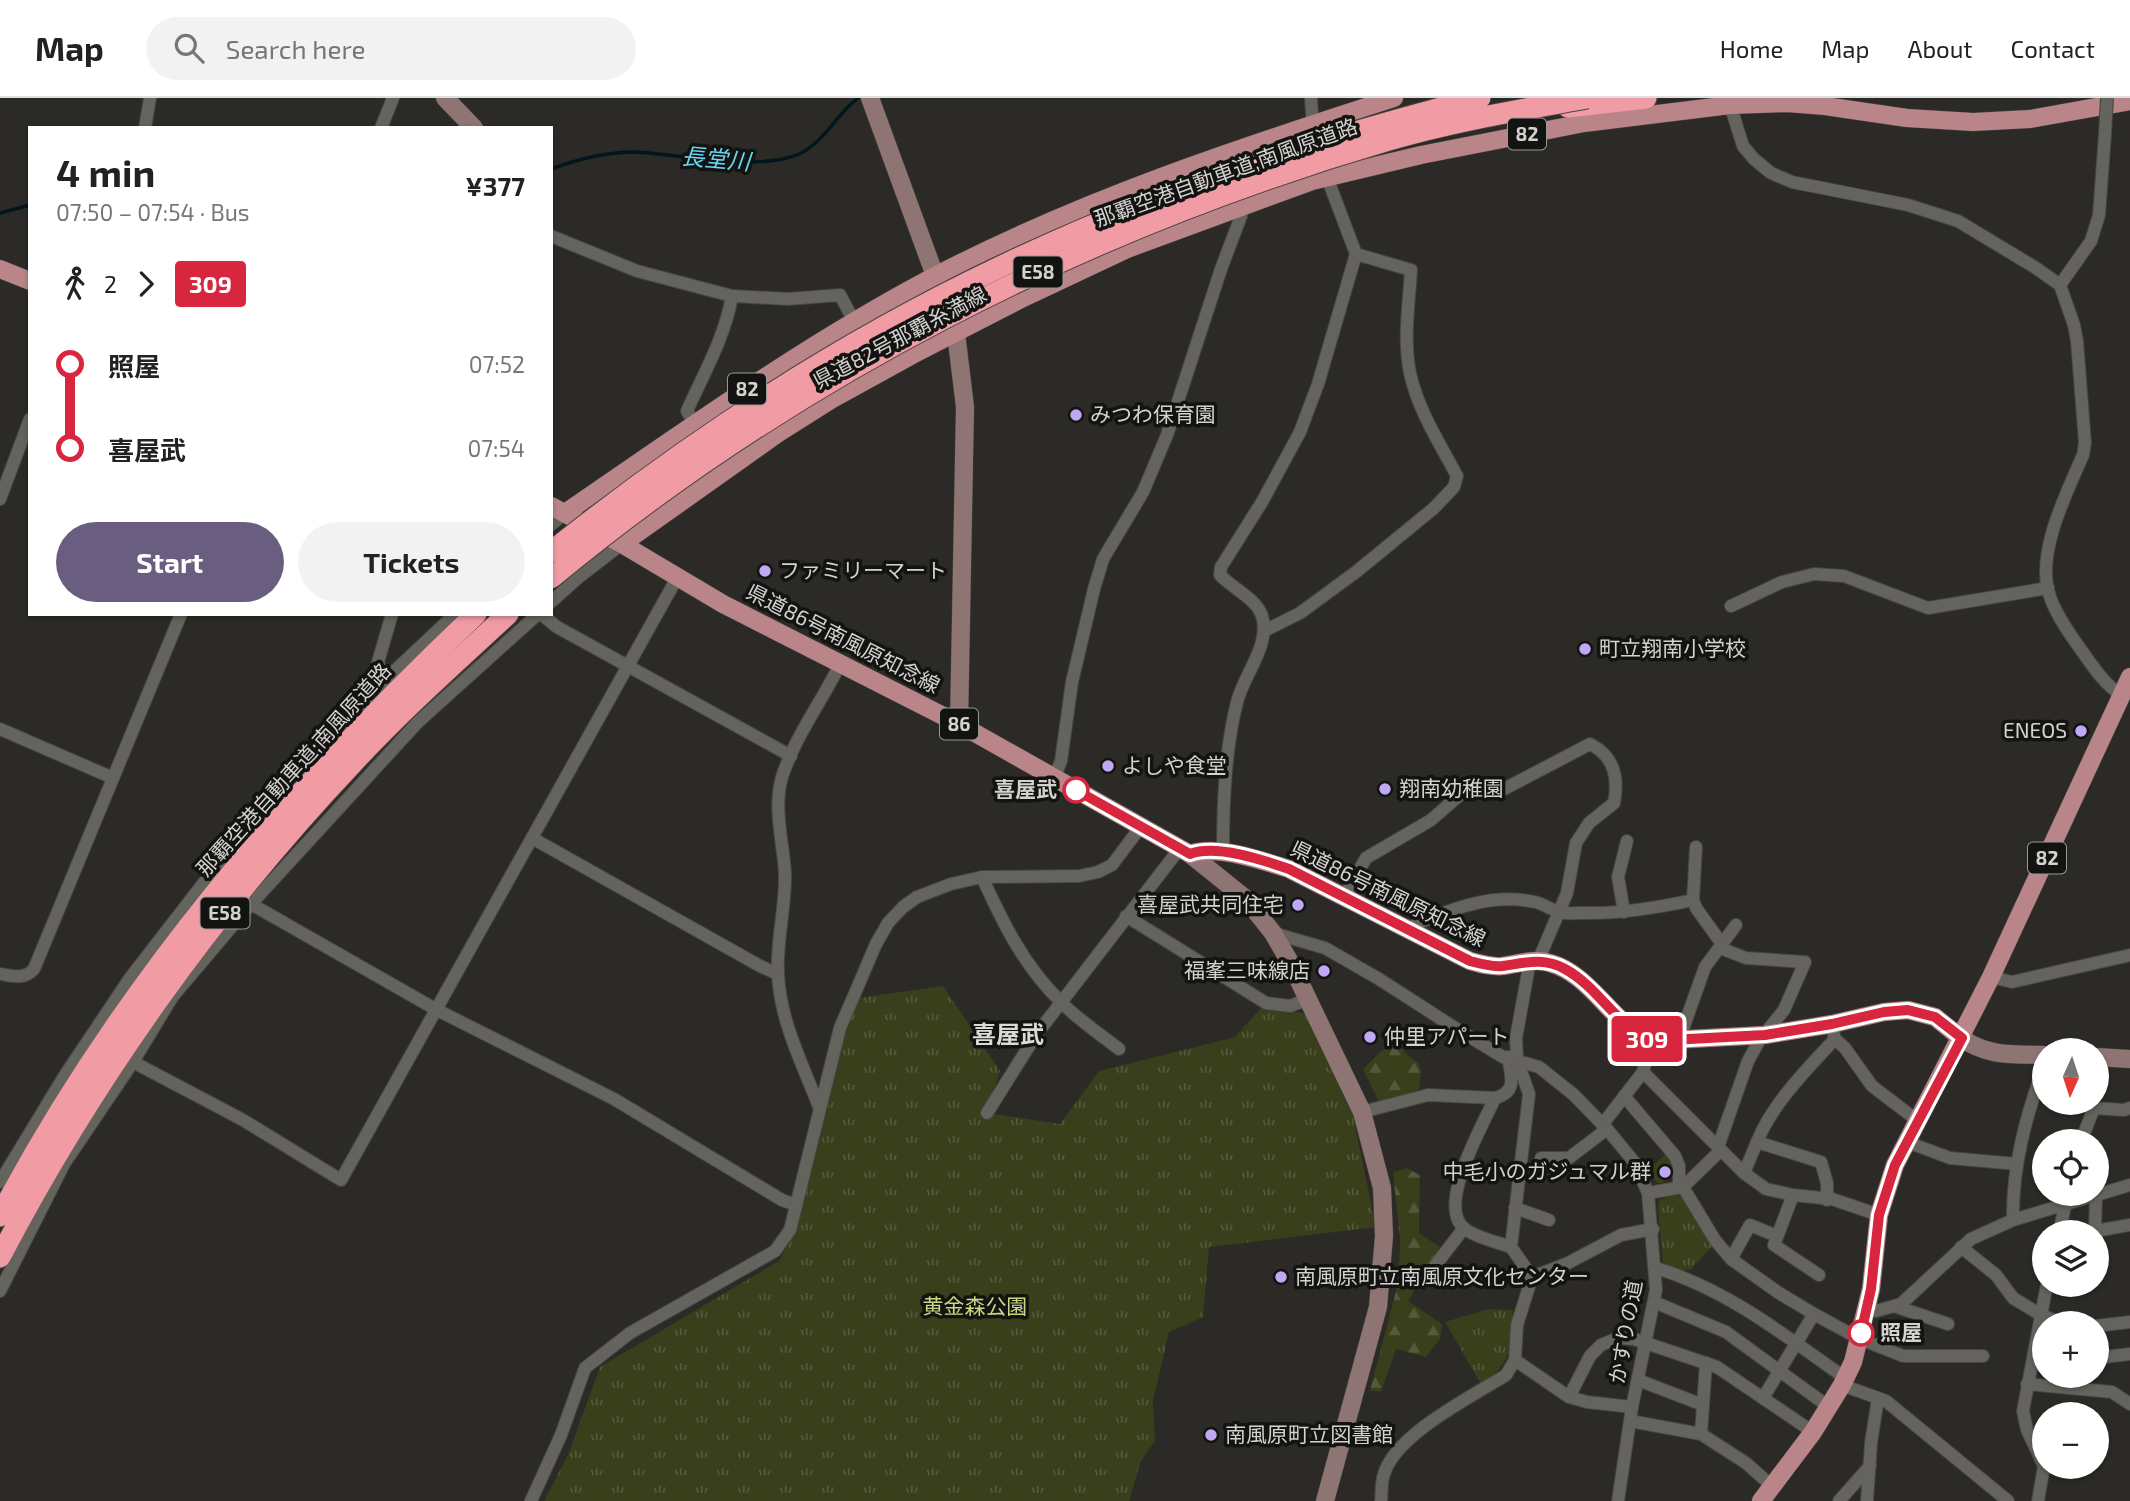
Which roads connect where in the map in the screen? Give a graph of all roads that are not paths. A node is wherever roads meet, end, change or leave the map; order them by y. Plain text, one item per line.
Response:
1 (150, 98) edge
2 (393, 98) edge
3 (445, 98) edge
4 (871, 98) edge
5 (1311, 98) edge
6 (1394, 98) edge
7 (1480, 98) edge
8 (1587, 98) edge
9 (1646, 98) edge
10 (2107, 98) edge
11 (2130, 101) edge
12 (1729, 102) edge
13 (1496, 115) junction
14 (1311, 125) junction
15 (145, 126) edge
16 (382, 126) edge
17 (472, 126) edge
18 (1327, 177) junction
19 (1242, 205) junction
20 (553, 237) edge
21 (1356, 254) junction
22 (0, 269) edge
23 (936, 276) junction
24 (28, 280) edge
25 (2060, 285) junction
26 (732, 296) junction
27 (854, 321) junction
28 (956, 332) junction
29 (28, 424) edge
30 (695, 424) junction
31 (0, 499) edge
32 (558, 510) edge
33 (622, 544) junction
34 (553, 550) edge
35 (553, 577) edge
36 (677, 578) junction
37 (2048, 588) junction
38 (553, 600) edge
39 (1731, 606) dead end
40 (180, 616) edge
41 (391, 616) edge
42 (453, 616) edge
43 (474, 616) edge
44 (507, 616) edge
45 (537, 616) edge
46 (542, 616) edge
47 (1264, 631) junction
48 (841, 662) junction
49 (629, 666) junction
50 (389, 676) junction
51 (2130, 677) edge
52 (2121, 695) junction
53 (959, 724) junction
54 (0, 730) edge
55 (791, 756) junction
56 (113, 778) junction
57 (1054, 778) junction
58 (1142, 825) junction
59 (532, 838) junction
60 (1627, 841) dead end
61 (1696, 847) dead end
62 (1185, 851) junction
63 (1223, 853) junction
64 (982, 877) junction
65 (1344, 897) junction
66 (1693, 900) junction
67 (251, 904) junction
68 (1560, 912) junction
69 (1624, 912) junction
70 (1126, 916) junction
71 (1736, 925) dead end
72 (1413, 931) junction
73 (1273, 933) junction
74 (1721, 946) junction
75 (2130, 955) edge
76 (1534, 961) junction
77 (0, 974) edge
78 (778, 974) junction
79 (1992, 977) junction
80 (1309, 999) junction
81 (1060, 1002) junction
82 (437, 1010) junction
83 (1834, 1032) junction
84 (1765, 1035) junction
85 (1962, 1038) junction
86 (1679, 1040) junction
87 (1651, 1041) junction
88 (1119, 1049) dead end
89 (2032, 1054) edge
90 (1513, 1058) junction
91 (2109, 1058) edge
92 (2130, 1059) edge
93 (133, 1062) junction
94 (1643, 1072) junction
95 (1624, 1096) junction
96 (1495, 1098) junction
97 (2032, 1099) edge
98 (819, 1107) junction
99 (2127, 1109) edge
100 (1362, 1112) junction
101 (987, 1113) dead end
102 (1918, 1121) junction
103 (2130, 1123) edge
104 (1604, 1127) junction
105 (2086, 1129) edge
106 (1907, 1142) junction
107 (1757, 1143) junction
108 (1719, 1149) junction
109 (1541, 1158) dead end
110 (2017, 1164) junction
111 (1744, 1173) junction
112 (0, 1182) edge
113 (2130, 1185) edge
114 (1681, 1187) junction
115 (2109, 1191) edge
116 (1648, 1193) junction
117 (1793, 1195) junction
118 (1827, 1200) junction
119 (796, 1205) junction
120 (2048, 1206) edge
121 (2096, 1206) edge
122 (1515, 1208) junction
123 (1879, 1215) junction
124 (0, 1216) edge
125 (1549, 1220) dead end
126 (2012, 1220) junction
127 (2130, 1225) edge
128 (1464, 1228) junction
129 (1653, 1229) junction
130 (1777, 1236) junction
131 (1511, 1247) junction
132 (1961, 1247) junction
133 (0, 1257) edge
134 (1731, 1259) junction
135 (1434, 1267) dead end
136 (1656, 1268) junction
137 (1819, 1275) dead end
138 (1532, 1277) junction
139 (0, 1291) edge
140 (1654, 1302) junction
141 (1894, 1307) junction
142 (1867, 1310) junction
143 (2034, 1311) edge
144 (1814, 1314) junction
145 (2130, 1322) edge
146 (1948, 1324) dead end
147 (2109, 1324) edge
148 (1860, 1339) junction
149 (1645, 1341) junction
150 (1797, 1344) junction
151 (2130, 1354) edge
152 (1983, 1356) dead end
153 (2109, 1356) edge
154 (1515, 1360) junction
155 (1706, 1363) junction
156 (2032, 1370) edge
157 (1781, 1372) junction
158 (1638, 1380) junction
159 (1843, 1382) junction
160 (2027, 1384) junction
161 (1569, 1397) junction
162 (1763, 1398) junction
163 (1878, 1398) junction
164 (1703, 1405) junction
165 (2130, 1405) edge
166 (1632, 1407) junction
167 (1829, 1407) junction
168 (1630, 1421) junction
169 (1813, 1432) junction
170 (1701, 1434) junction
171 (2032, 1441) edge
172 (1870, 1466) junction
173 (2042, 1479) edge
174 (1767, 1494) edge
175 (531, 1501) edge
176 (1325, 1501) edge
177 (1381, 1501) edge
178 (1618, 1501) edge
179 (1839, 1501) edge
180 (1867, 1501) edge
181 (2008, 1501) edge
182 (2038, 1501) edge

1 - 15 street
2 - 16 street
3 - 17 main road
4 - 23 main road
5 - 14 street
6 - 14 main road, 県道82号那覇糸満線 / 82
7 - 34 highway, 那覇空港自動車道;南風原道路 / E58, bridge
8 - 13 highway, 那覇空港自動車道;南風原道路 / E58, bridge
9 - 13 highway, bridge
10 - 25 street, bridge
11 - 12 main road, 県道82号那覇糸満線 / 82
12 - 18 main road, 県道82号那覇糸満線 / 82
12 - 25 street
13 - 35 highway, 那覇空港自動車道;南風原道路 / E58, bridge
14 - 18 street
14 - 23 main road, 県道82号那覇糸満線 / 82
18 - 19 main road, 県道82号那覇糸満線 / 82
18 - 21 street
19 - 28 main road, 県道82号那覇糸満線 / 82
19 - 57 street
20 - 26 street
21 - 47 street
21 - 47 street
22 - 24 main road
23 - 27 main road, 県道82号那覇糸満線 / 82
23 - 28 main road
25 - 37 street
26 - 27 street
26 - 30 street
27 - 30 main road, 県道82号那覇糸満線 / 82
28 - 33 main road, 県道82号那覇糸満線 / 82
28 - 53 main road
29 - 31 street
30 - 32 main road, 県道82号那覇糸満線 / 82
32 - 33 main road, 県道86号南風原知念線 / 86
33 - 36 main road, 県道86号南風原知念線 / 86
33 - 38 street
36 - 48 main road, 県道86号南風原知念線 / 86
36 - 49 street
37 - 39 street
37 - 52 street
40 - 56 street
41 - 50 street
42 - 50 street
43 - 124 highway, 那覇空港自動車道;南風原道路 / E58
44 - 133 highway, 那覇空港自動車道;南風原道路 / E58
45 - 67 street
46 - 49 street
47 - 63 street
48 - 53 main road, 県道86号南風原知念線 / 86
48 - 55 street
49 - 55 street
49 - 59 street
50 - 112 street
51 - 52 main road, 82
52 - 79 main road, 82
53 - 57 main road, 県道86号南風原知念線 / 86
54 - 56 street
55 - 78 street
56 - 77 street
57 - 58 main road, 県道86号南風原知念線 / 86
58 - 62 main road, 県道86号南風原知念線 / 86
58 - 64 street
59 - 78 street
59 - 82 street
60 - 69 street
61 - 66 street
62 - 63 main road, 県道86号南風原知念線
62 - 70 street
62 - 73 main road
63 - 65 main road, 県道86号南風原知念線
64 - 81 street
64 - 98 street
65 - 68 street
65 - 72 main road, 県道86号南風原知念線
66 - 69 street
66 - 74 street
67 - 82 street
67 - 93 street
68 - 69 street
68 - 72 street
68 - 76 street
70 - 80 street
70 - 81 street
71 - 74 street
72 - 76 main road, 県道86号南風原知念線
73 - 80 main road
73 - 90 street, かすりの道
74 - 84 street
74 - 86 street
75 - 79 street
76 - 87 main road, 県道86号南風原知念線
76 - 90 street
78 - 98 street
79 - 85 main road, 82
80 - 100 main road
81 - 88 street
81 - 101 street
82 - 93 street
82 - 119 street
83 - 84 main road
83 - 85 main road
83 - 102 street
83 - 107 street
84 - 86 main road
84 - 108 street
85 - 89 main road
85 - 102 main road, 82
86 - 87 main road
87 - 94 street
90 - 96 street
90 - 104 street, かすりの道
90 - 122 street
91 - 92 main road
93 - 139 street
94 - 95 street
94 - 108 street
95 - 104 street
95 - 114 street
96 - 100 street
96 - 128 street
97 - 110 street
98 - 119 street
99 - 103 street
99 - 105 street
100 - 176 main road
102 - 106 main road, 82
104 - 109 street
104 - 116 street, かすりの道
106 - 110 street
106 - 123 main road, 82
107 - 111 street
107 - 118 street
108 - 111 street
108 - 114 street
110 - 126 street
111 - 117 street
113 - 115 street
114 - 116 street
114 - 134 street
116 - 129 street, かすりの道
117 - 118 street
117 - 130 street
118 - 123 street
119 - 175 street
120 - 126 street
121 - 127 street
122 - 125 street
122 - 131 street
123 - 142 main road, 82
126 - 132 street
128 - 131 street
128 - 135 street
129 - 136 street, かすりの道
129 - 138 street
130 - 134 street
130 - 137 street
131 - 138 street
132 - 141 street
132 - 143 street
134 - 144 street
136 - 140 street, かすりの道
136 - 150 street
138 - 154 street
140 - 149 street, かすりの道
140 - 157 street
141 - 142 street
141 - 146 street
142 - 148 main road, 82
144 - 148 street
144 - 150 street
145 - 147 street
148 - 152 street
148 - 159 main road, 82
149 - 155 street
149 - 158 street, かすりの道
149 - 161 street
150 - 157 street
150 - 159 street
151 - 153 street
154 - 161 street
154 - 177 street
155 - 162 street
155 - 164 street
156 - 160 street
157 - 162 street
157 - 167 street
158 - 164 street
158 - 166 street, かすりの道
159 - 163 street
159 - 167 main road, 82
160 - 165 street
160 - 171 street
161 - 166 street
162 - 169 street
163 - 172 street
163 - 181 street
164 - 170 street
166 - 168 street, かすりの道
167 - 169 main road, 82
168 - 170 street
168 - 178 street, かすりの道
169 - 174 main road, 82
170 - 174 street
172 - 179 street
172 - 180 street
173 - 182 street

